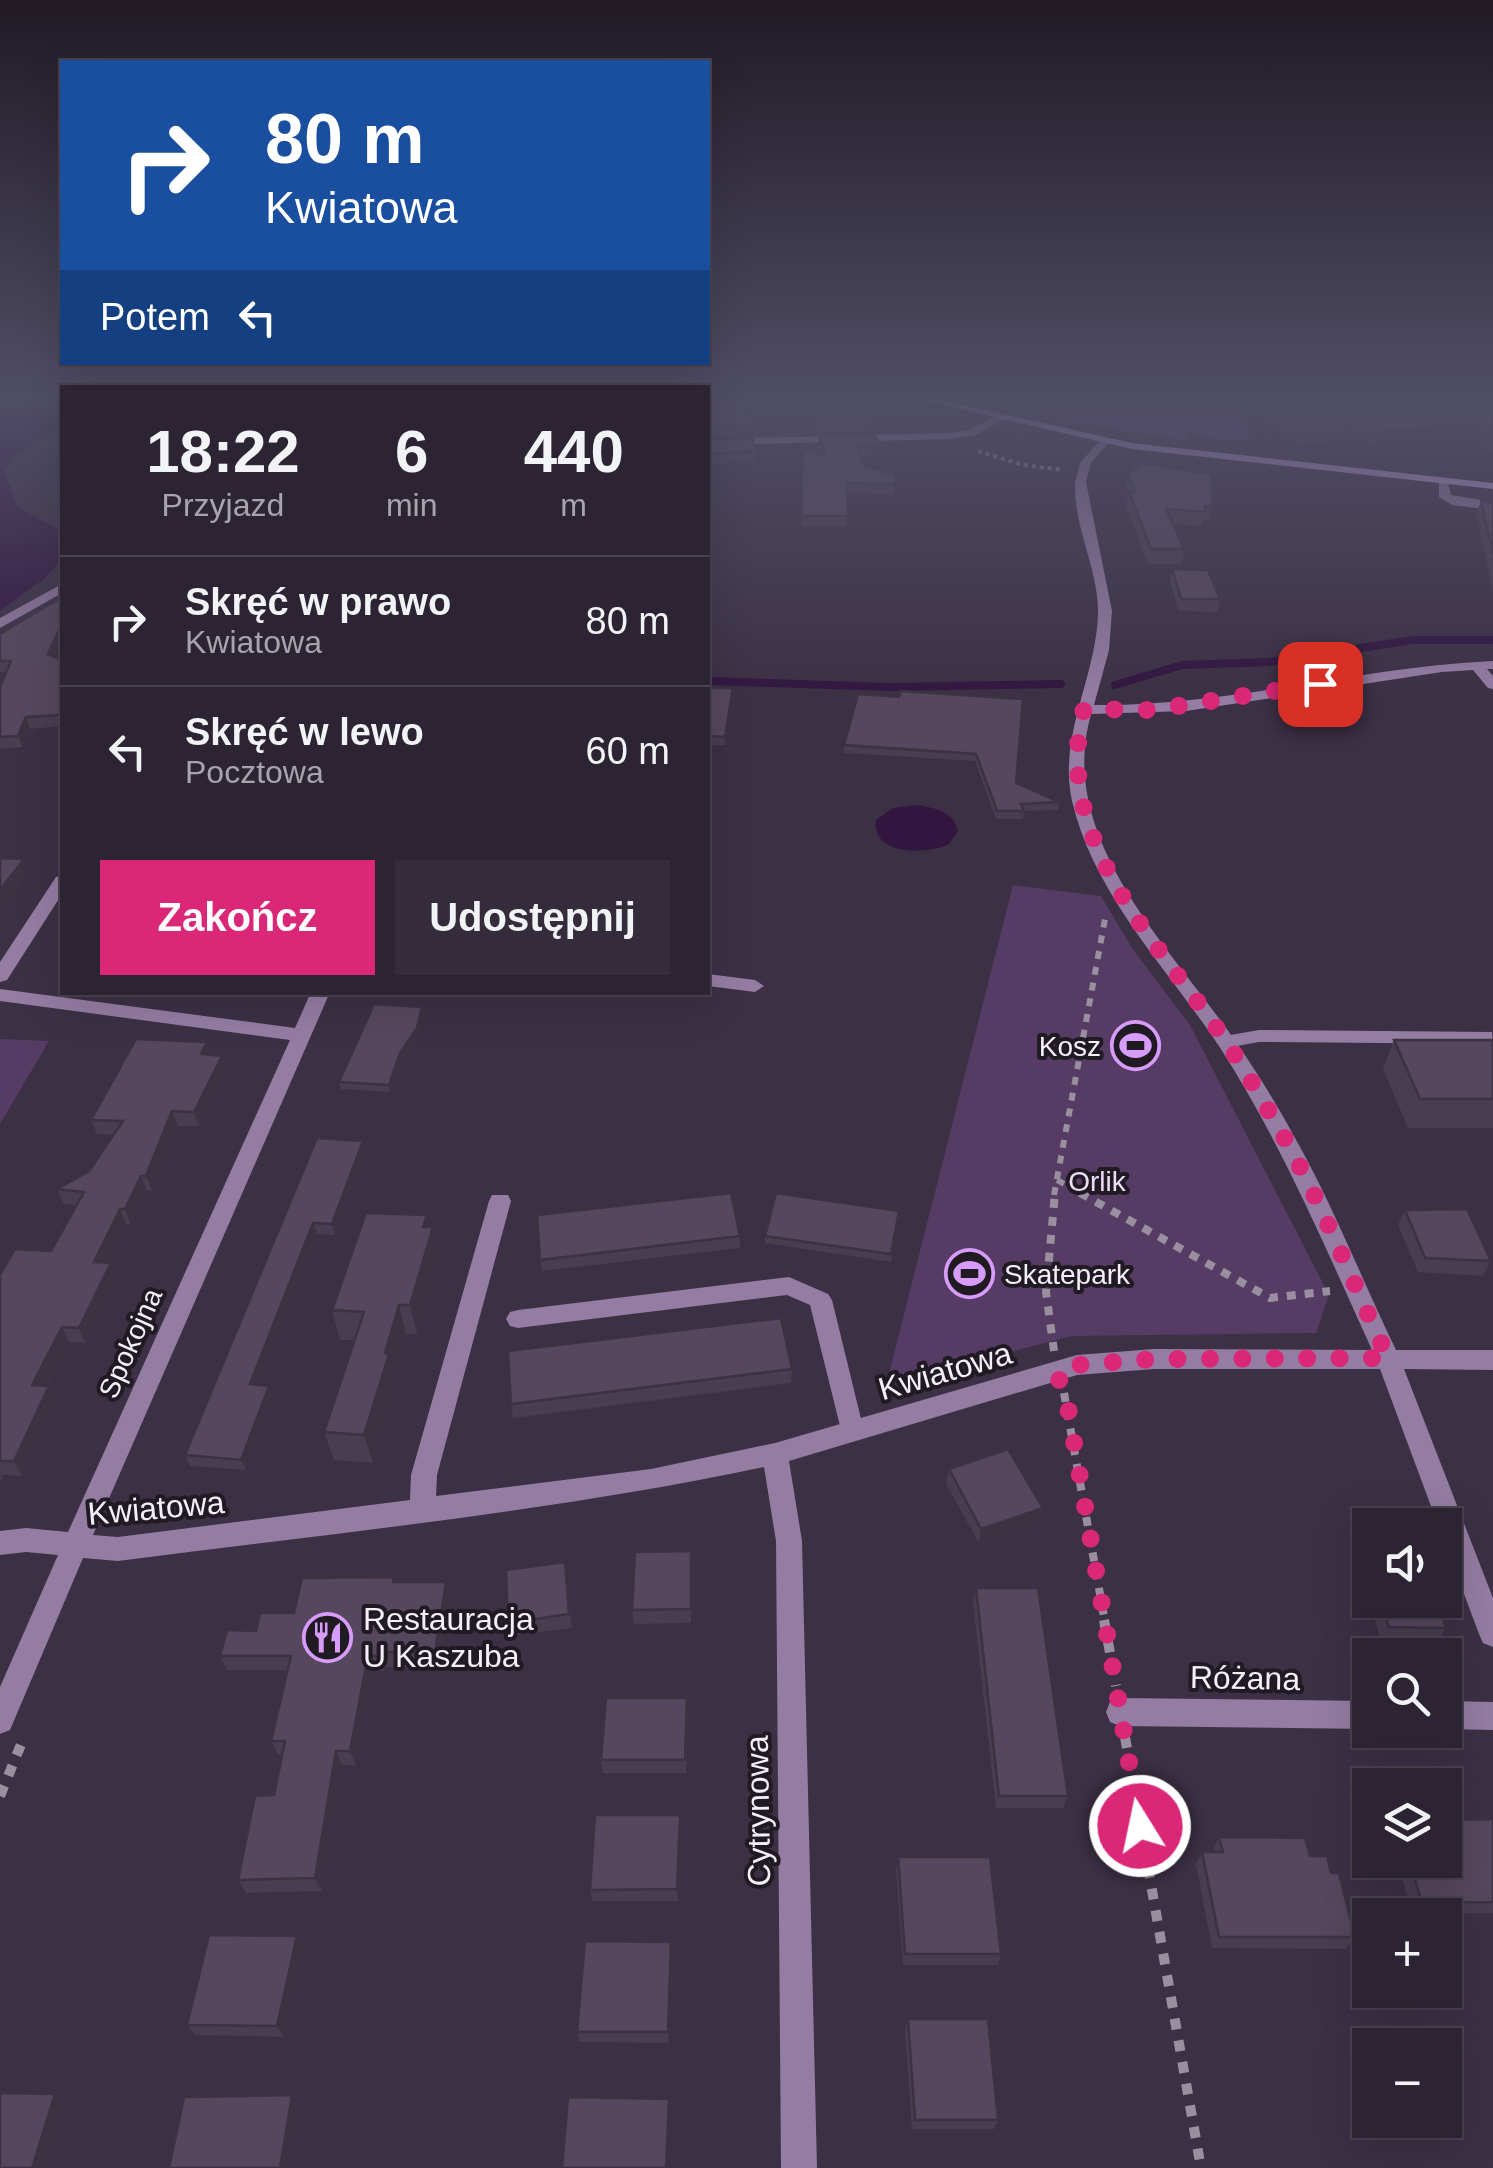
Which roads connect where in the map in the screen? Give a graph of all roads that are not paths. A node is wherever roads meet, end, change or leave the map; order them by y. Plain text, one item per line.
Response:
1 (1081, 496) edge
2 (1444, 496) edge
3 (1493, 506) edge
4 (60, 589) edge
5 (0, 624) edge
6 (1485, 665) edge
7 (1493, 685) edge
8 (1084, 709) junction
9 (60, 884) edge
10 (0, 976) edge
11 (710, 980) edge
12 (755, 986) dead end
13 (0, 995) edge
14 (319, 995) edge
15 (299, 1035) junction
16 (1492, 1038) edge
17 (1226, 1042) junction
18 (500, 1201) dead end
19 (518, 1318) dead end
20 (1388, 1358) junction
21 (1493, 1360) edge
22 (852, 1432) junction
23 (774, 1454) junction
24 (422, 1510) junction
25 (0, 1543) edge
26 (74, 1548) junction
27 (1493, 1634) edge
28 (1120, 1712) road end
29 (1352, 1714) edge
30 (1462, 1715) edge
31 (1493, 1716) edge
32 (0, 1720) edge
33 (799, 2168) edge

1 - 8 street
2 - 3 street
4 - 5 street
6 - 7 street
6 - 8 street
8 - 17 street
9 - 10 street
11 - 12 street
13 - 15 street
14 - 15 street, Spokojna
15 - 26 street, Spokojna
16 - 17 street
17 - 20 street
18 - 24 street
19 - 22 street
20 - 21 street, Kwiatowa
20 - 22 street, Kwiatowa
20 - 27 street
22 - 23 street, Kwiatowa
23 - 24 street, Kwiatowa
23 - 33 street, Cytrynowa
24 - 26 street, Kwiatowa
25 - 26 street, Kwiatowa
26 - 32 street, Spokojna
28 - 29 street, Różana
30 - 31 street

